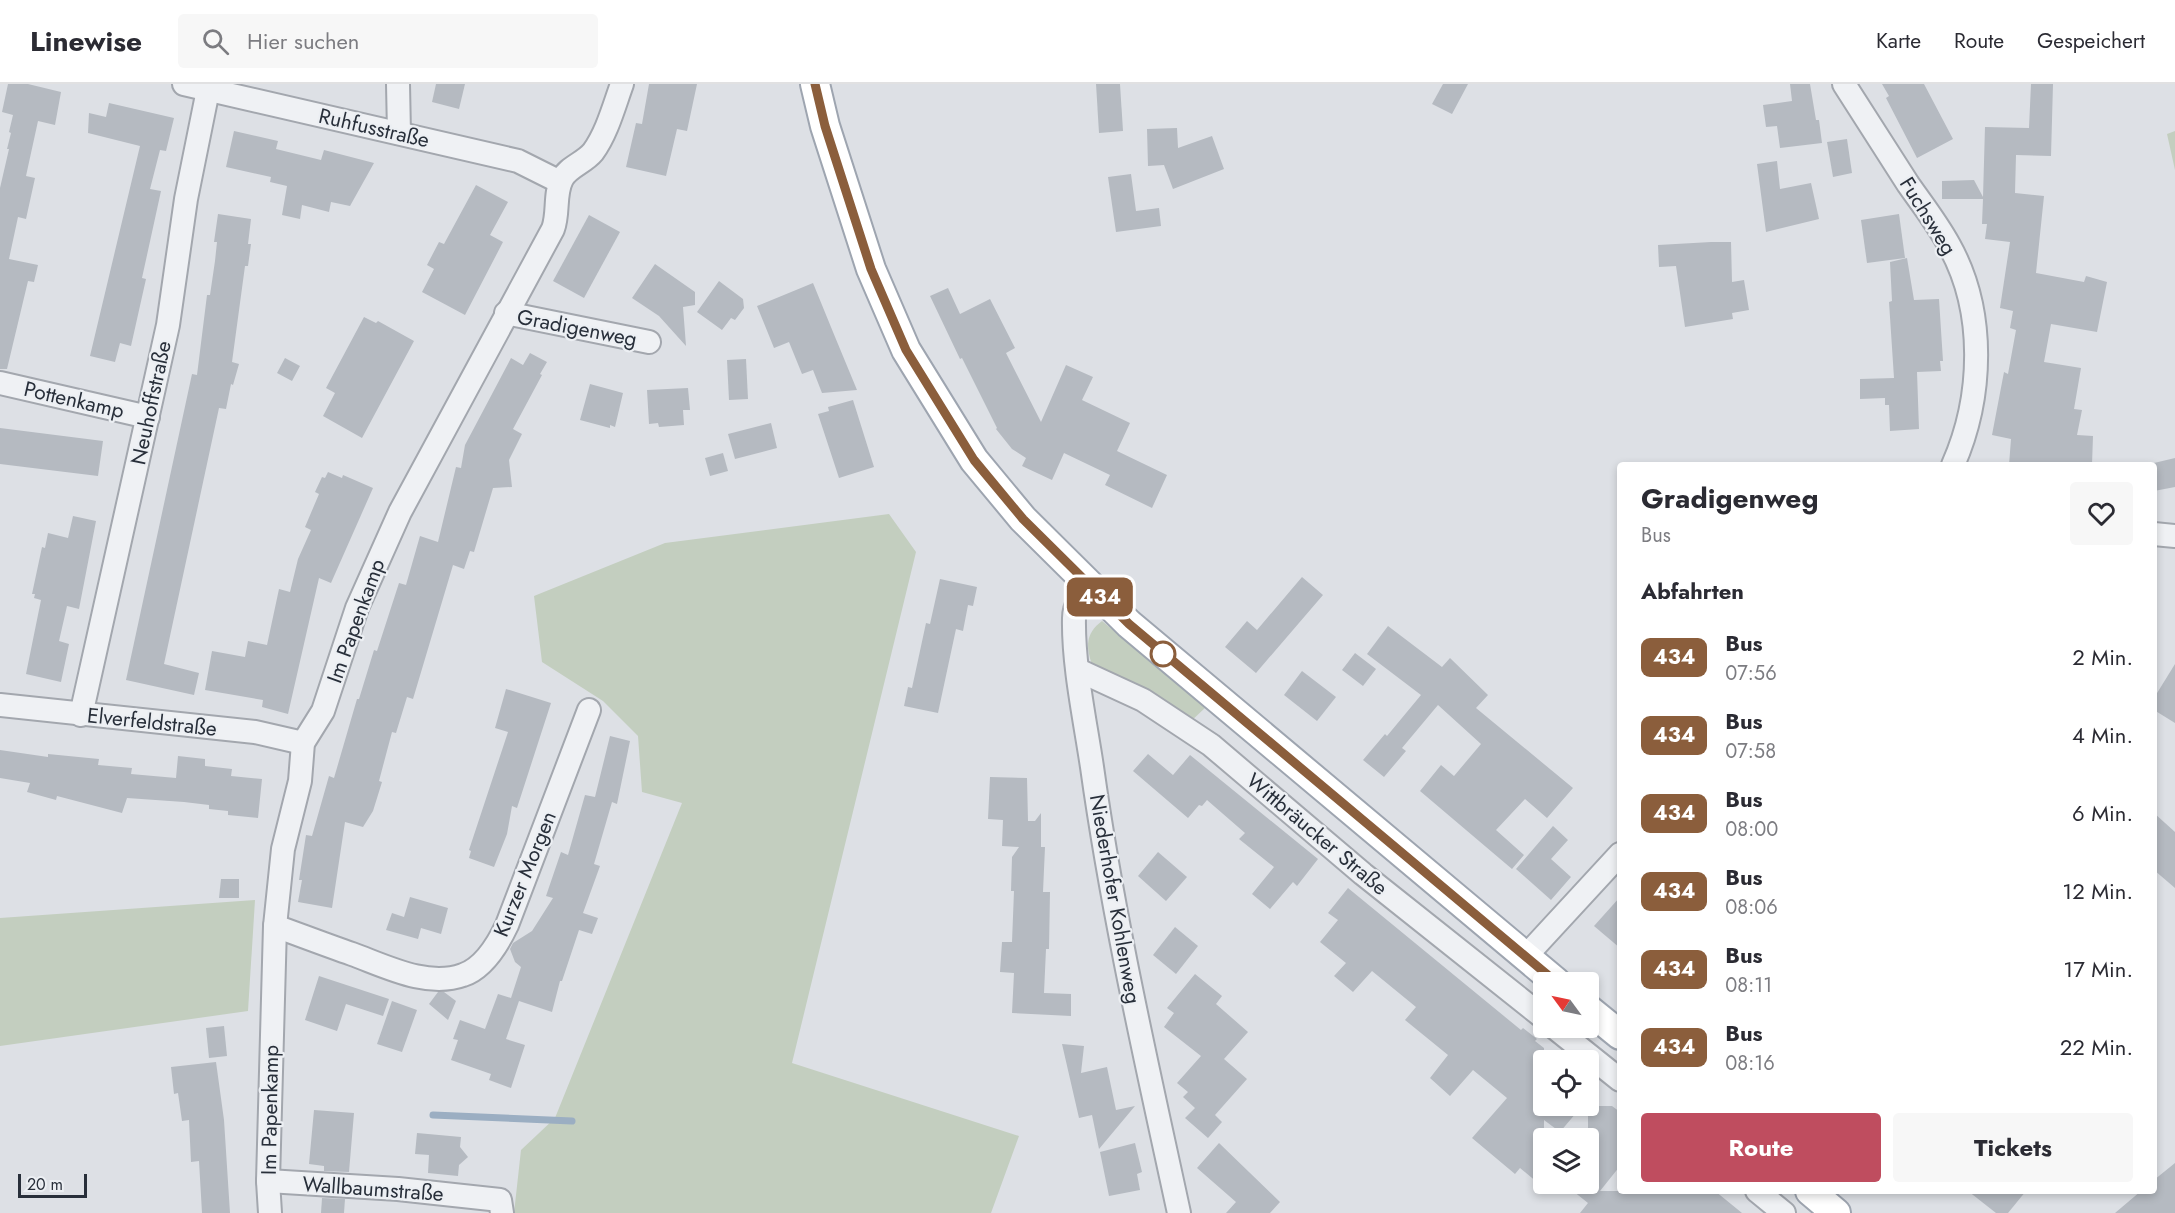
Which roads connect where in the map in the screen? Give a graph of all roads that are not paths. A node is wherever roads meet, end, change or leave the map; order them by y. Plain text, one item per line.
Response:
1 (184, 84) edge
2 (398, 84) edge
3 (622, 84) edge
4 (815, 84) edge
5 (1844, 84) edge
6 (208, 90) junction
7 (235, 90) edge
8 (399, 133) junction
9 (560, 182) junction
10 (506, 313) junction
11 (649, 342) dead end
12 (0, 383) edge
13 (148, 417) junction
14 (1954, 462) edge
15 (2157, 534) edge
16 (2175, 536) edge
17 (1089, 586) junction
18 (1078, 670) junction
19 (0, 705) edge
20 (590, 710) dead end
21 (81, 714) junction
22 (303, 744) junction
23 (1617, 857) edge
24 (274, 926) junction
25 (1526, 957) junction
26 (1544, 972) edge
27 (1533, 1009) edge
28 (1599, 1018) edge
29 (1617, 1033) edge
30 (1568, 1038) edge
31 (1617, 1078) edge
32 (268, 1181) junction
33 (1761, 1194) edge
34 (1814, 1194) edge
35 (270, 1213) edge
36 (501, 1213) edge
37 (1179, 1213) edge
38 (1784, 1213) edge
39 (1836, 1213) edge

1 - 6 street, Ruhfusstraße
2 - 8 street
3 - 9 street
4 - 17 main road, Wittbräucker Straße
5 - 14 street, Fuchsweg
6 - 7 street, Ruhfusstraße
6 - 13 street, Neuhoffstraße
7 - 8 street, Ruhfusstraße
8 - 9 street, Ruhfusstraße
9 - 10 street, Im Papenkamp
10 - 11 street, Gradigenweg
10 - 22 street, Im Papenkamp
12 - 13 street, Pottenkamp
13 - 21 street, Neuhoffstraße
15 - 16 street
17 - 18 street, Niederhofer Kohlenweg
17 - 25 main road, Wittbräucker Straße
18 - 27 street, Wittbräucker Straße
18 - 37 street, Niederhofer Kohlenweg
19 - 21 street, Elverfeldstraße
20 - 24 street, Kurzer Morgen
21 - 22 street, Elverfeldstraße
22 - 24 street, Im Papenkamp
23 - 25 street
24 - 32 street, Im Papenkamp
25 - 26 main road, Wittbräucker Straße
28 - 29 main road
30 - 31 street
32 - 35 street, Im Papenkamp
32 - 36 street, Wallbaumstraße
33 - 38 street
34 - 39 main road

